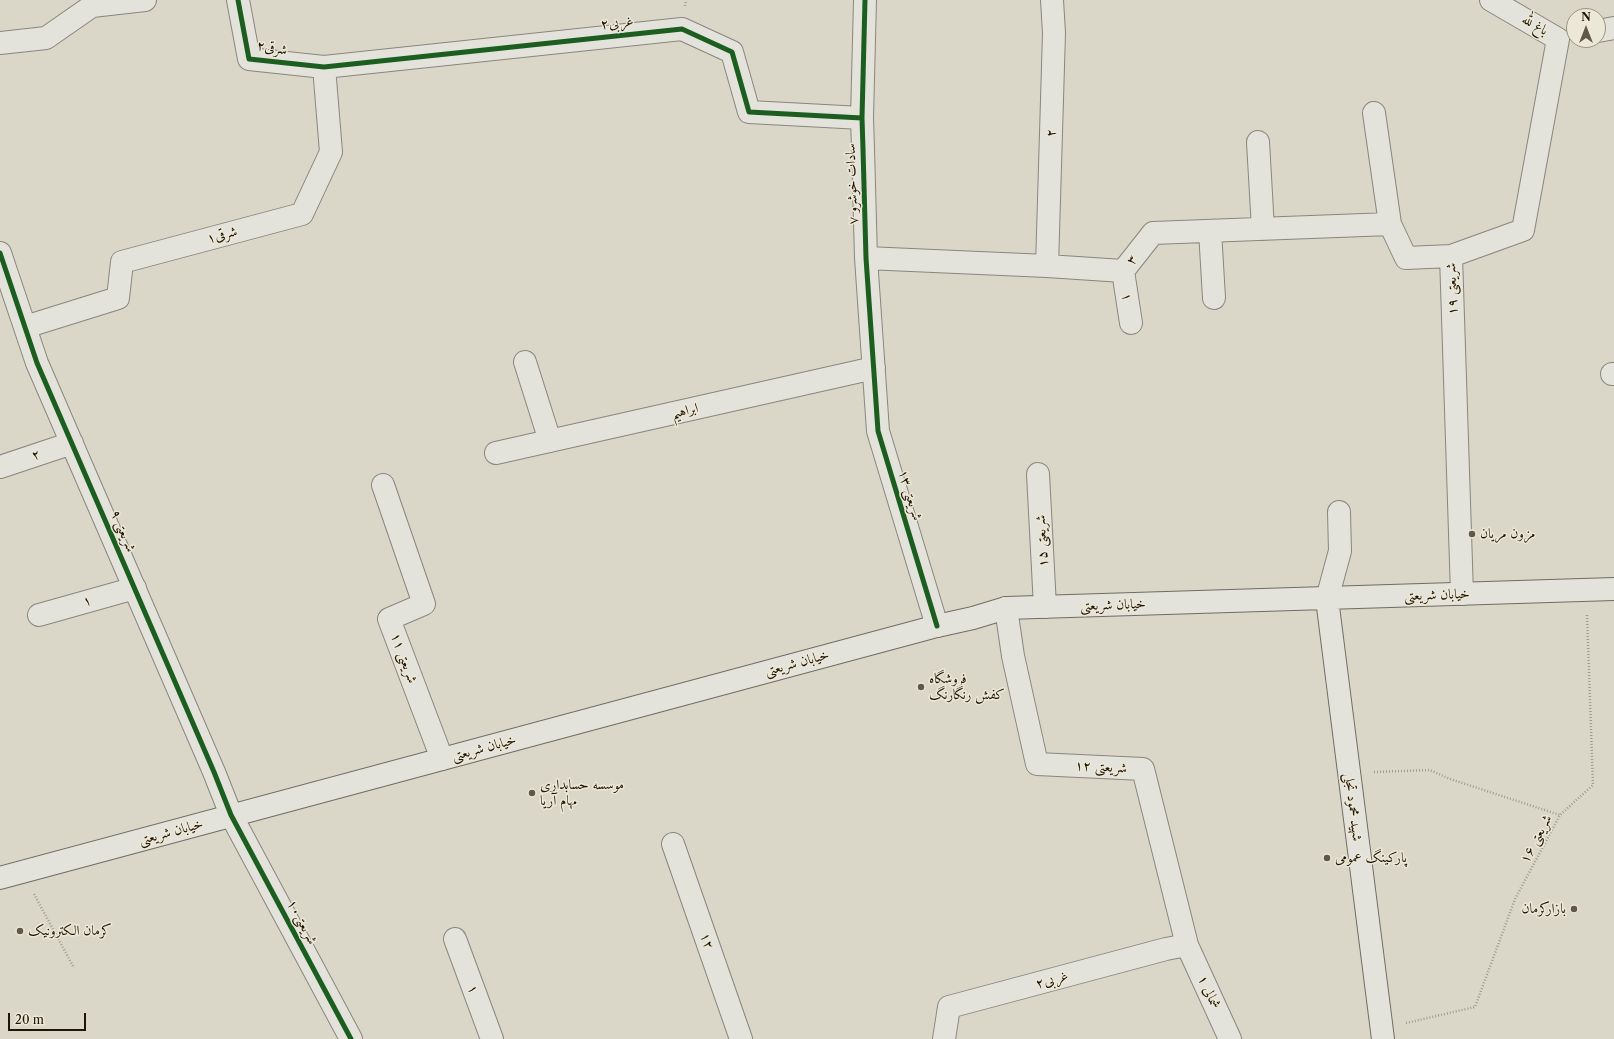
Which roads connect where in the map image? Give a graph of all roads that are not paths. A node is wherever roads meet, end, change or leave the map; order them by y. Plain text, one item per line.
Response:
1 (145, 0) edge
2 (238, 0) edge
3 (865, 0) edge
4 (1052, 0) edge
5 (1491, 0) edge
6 (1566, 37) edge
7 (0, 43) edge
8 (324, 67) junction
9 (1374, 113) dead end
10 (862, 118) junction
11 (1258, 142) dead end
12 (1390, 224) junction
13 (1263, 229) junction
14 (1210, 230) junction
15 (0, 253) edge
16 (1451, 256) junction
17 (866, 258) junction
18 (1047, 266) junction
19 (1123, 271) junction
20 (1214, 298) dead end
21 (1131, 324) dead end
22 (25, 327) junction
23 (525, 362) dead end
24 (874, 368) junction
25 (550, 441) junction
26 (72, 443) junction
27 (496, 453) dead end
28 (0, 467) edge
29 (1038, 474) dead end
30 (383, 486) dead end
31 (1339, 512) dead end
32 (135, 588) junction
33 (1614, 589) edge
34 (1462, 594) junction
35 (1327, 599) junction
36 (1045, 607) junction
37 (1006, 608) junction
38 (39, 615) dead end
39 (937, 626) junction
40 (442, 759) junction
41 (231, 816) junction
42 (673, 844) dead end
43 (0, 878) edge
44 (455, 939) dead end
45 (1187, 945) junction
46 (1383, 1034) edge
47 (351, 1039) edge
48 (492, 1039) edge
49 (741, 1039) edge
50 (944, 1039) edge
51 (1230, 1039) edge

1 - 7 street
2 - 8 street, شرقی۲
3 - 10 street, سادات خوشرو ۷
4 - 18 street, ۲
5 - 6 street, باغ لله
6 - 16 street, شریعتی ۱۹
8 - 10 street, غربی۲
8 - 22 street, شرقی۱
9 - 12 street
10 - 17 street, سادات خوشرو ۷
11 - 13 street
12 - 13 street, ۳
12 - 16 street
13 - 14 street, ۳
14 - 19 street, ۳
14 - 20 street
15 - 22 street, شریعتی ۹
16 - 34 street, شریعتی ۱۹
17 - 18 street, ۳
17 - 24 street, سادات خوشرو ۷
18 - 19 street, ۳
19 - 21 street, ۱
22 - 26 street, شریعتی ۹
23 - 25 street
24 - 25 street, ابراهیم
24 - 39 street, شریعتی ۱۳
25 - 27 street, ابراهیم
26 - 28 street, ۲
26 - 32 street, شریعتی ۹
29 - 36 street, شریعتی ۱۵
30 - 40 street, شریعتی ۱۱
31 - 35 street
32 - 38 street, ۱
32 - 41 street, شریعتی ۹
33 - 34 street, خیابان شریعتی
34 - 35 street, خیابان شریعتی
35 - 36 street, خیابان شریعتی
35 - 46 street, شهید محمود تجلی
36 - 37 street, خیابان شریعتی
37 - 39 street, خیابان شریعتی
37 - 45 street, شریعتی ۱۲
39 - 40 street, خیابان شریعتی
40 - 41 street, خیابان شریعتی
41 - 43 street, خیابان شریعتی
41 - 47 street, شریعتی۱۰
42 - 49 street, ۱۲
44 - 48 street, ۱
45 - 50 street, غربی۲
45 - 51 street, ۱ شمالی

